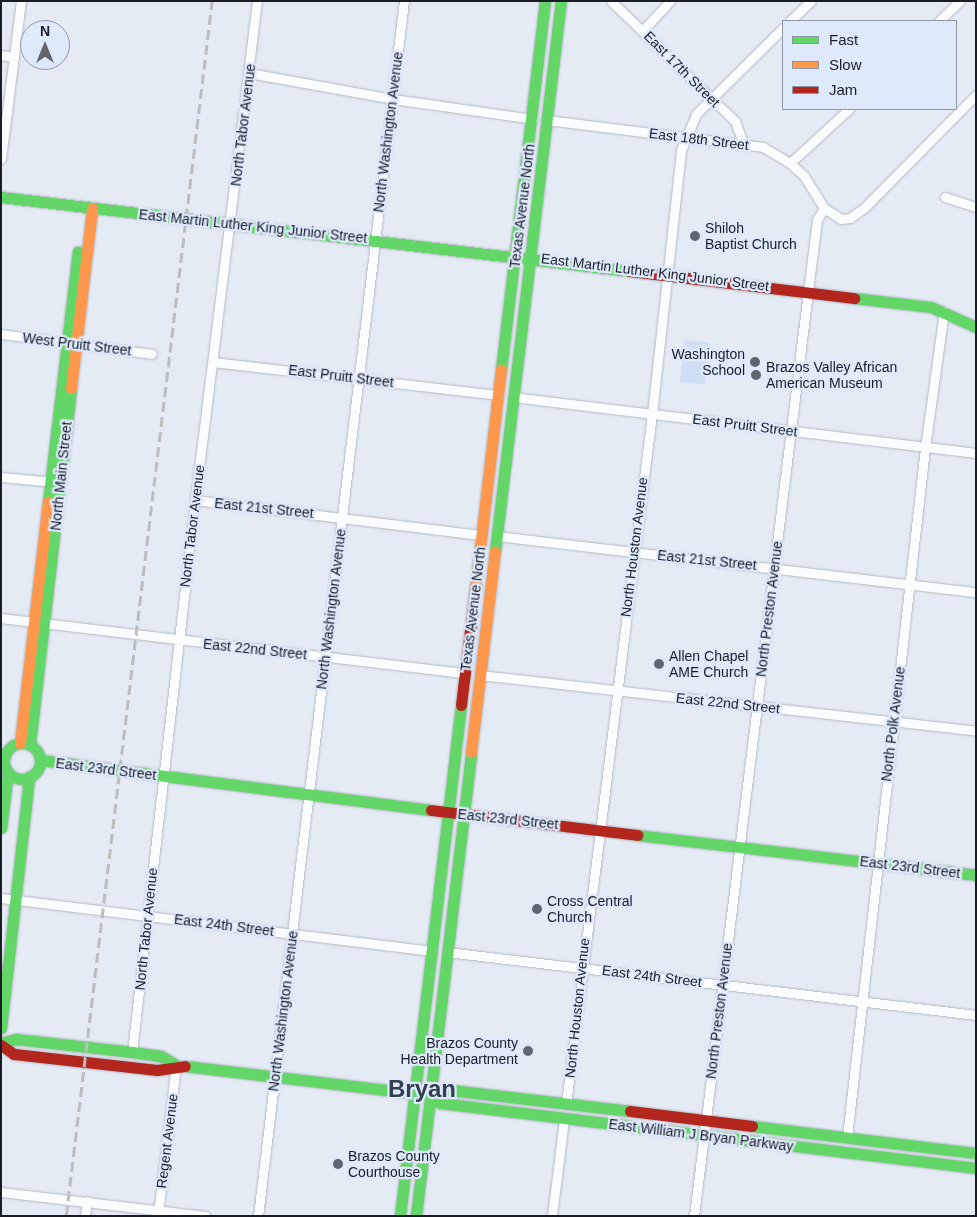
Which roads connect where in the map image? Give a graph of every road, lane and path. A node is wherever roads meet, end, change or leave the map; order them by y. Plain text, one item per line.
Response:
1 (20, 1) edge
2 (257, 1) edge
3 (404, 1) edge
4 (545, 1) edge
5 (561, 1) edge
6 (612, 1) edge
7 (670, 1) edge
8 (811, 1) edge
9 (960, 1) edge
10 (791, 20) edge
11 (940, 20) edge
12 (782, 29) edge
13 (643, 30) junction
14 (1, 55) edge
15 (14, 57) junction
16 (249, 73) junction
17 (976, 95) edge
18 (710, 97) junction
19 (393, 99) junction
20 (848, 110) edge
21 (533, 119) junction
22 (547, 120) junction
23 (684, 136) junction
24 (742, 143) junction
25 (1, 159) edge
26 (790, 163) junction
27 (1, 196) edge
28 (945, 197) dead end
29 (976, 207) edge
30 (88, 208) junction
31 (824, 208) junction
32 (232, 223) junction
33 (375, 239) junction
34 (515, 255) junction
35 (530, 257) junction
36 (668, 275) junction
37 (808, 291) junction
38 (944, 311) junction
39 (976, 327) edge
40 (1, 334) edge
41 (71, 344) junction
42 (152, 354) dead end
43 (213, 362) junction
44 (358, 378) junction
45 (499, 395) junction
46 (514, 397) junction
47 (652, 414) junction
48 (790, 430) junction
49 (925, 448) junction
50 (976, 453) edge
51 (1, 476) edge
52 (56, 482) junction
53 (195, 500) junction
54 (342, 517) junction
55 (482, 535) junction
56 (497, 536) junction
57 (633, 552) junction
58 (775, 567) junction
59 (910, 584) junction
60 (976, 592) edge
61 (1, 618) edge
62 (40, 622) junction
63 (179, 640) junction
64 (325, 656) junction
65 (465, 673) junction
66 (480, 675) junction
67 (616, 690) junction
68 (756, 706) junction
69 (893, 723) junction
70 (976, 731) edge
71 (25, 743) junction
72 (3, 758) edge
73 (40, 760) junction
74 (8, 772) junction
75 (164, 776) junction
76 (29, 777) junction
77 (308, 795) junction
78 (449, 813) junction
79 (463, 814) junction
80 (1, 828) edge
81 (598, 829) junction
82 (739, 846) junction
83 (876, 862) junction
84 (976, 875) edge
85 (1, 898) edge
86 (15, 899) junction
87 (148, 915) junction
88 (293, 934) junction
89 (432, 951) junction
90 (447, 952) junction
91 (582, 968) junction
92 (723, 984) junction
93 (863, 1002) junction
94 (976, 1015) edge
95 (1, 1028) edge
96 (1, 1044) edge
97 (132, 1052) junction
98 (176, 1065) junction
99 (275, 1077) junction
100 (416, 1093) junction
101 (430, 1095) junction
102 (566, 1104) junction
103 (564, 1119) junction
104 (705, 1121) junction
105 (704, 1135) junction
106 (847, 1137) junction
107 (976, 1153) edge
108 (976, 1168) edge
109 (1, 1192) edge
110 (87, 1201) junction
111 (158, 1213) edge
112 (86, 1216) edge
113 (206, 1216) edge
114 (258, 1216) edge
115 (400, 1216) edge
116 (416, 1216) edge
117 (552, 1216) edge
118 (694, 1216) edge

1 - 15 street
2 - 16 street, North Tabor Avenue
3 - 19 street, North Washington Avenue
4 - 21 main road, Texas Avenue North
5 - 22 main road, Texas Avenue North
6 - 13 street, East 17th Street
7 - 13 street
8 - 10 street
9 - 11 street
12 - 18 street, North Houston Avenue
13 - 18 street, East 17th Street
14 - 15 street
15 - 25 street
16 - 19 street
16 - 32 street, North Tabor Avenue
17 - 31 street
18 - 23 street, North Houston Avenue
18 - 24 street, East 17th Street
19 - 21 street
19 - 33 street, North Washington Avenue
20 - 26 street
21 - 34 main road, Texas Avenue North
22 - 23 street, East 18th Street
22 - 35 main road, Texas Avenue North
23 - 24 street, East 18th Street
23 - 36 street, North Houston Avenue
24 - 26 street, East 18th Street
26 - 31 street, East 18th Street
27 - 30 main road, East Martin Luther King Junior Street
28 - 29 street
30 - 32 main road, East Martin Luther King Junior Street
30 - 41 main road, North Main Street
31 - 37 street, North Preston Avenue
32 - 33 main road, East Martin Luther King Junior Street
32 - 43 street, North Tabor Avenue
33 - 34 main road, East Martin Luther King Junior Street
33 - 44 street, North Washington Avenue
34 - 35 main road, East Martin Luther King Junior Street
34 - 45 main road, Texas Avenue North
35 - 36 main road, East Martin Luther King Junior Street
35 - 46 main road, Texas Avenue North
36 - 37 main road, East Martin Luther King Junior Street
36 - 47 street, North Houston Avenue
37 - 38 main road, East Martin Luther King Junior Street
37 - 48 street, North Preston Avenue
38 - 39 main road, East Martin Luther King Junior Street
38 - 49 street, North Polk Avenue
40 - 41 street, West Pruitt Street
41 - 42 street, West Pruitt Street
41 - 52 main road, North Main Street
43 - 44 street, East Pruitt Street
43 - 53 street, North Tabor Avenue
44 - 45 street, East Pruitt Street
44 - 54 street, North Washington Avenue
45 - 55 main road, Texas Avenue North
46 - 47 street, East Pruitt Street
46 - 56 main road, Texas Avenue North
47 - 48 street, East Pruitt Street
47 - 57 street, North Houston Avenue
48 - 49 street, East Pruitt Street
48 - 58 street, North Preston Avenue
49 - 50 street, East Pruitt Street
49 - 59 street, North Polk Avenue
51 - 52 street
52 - 62 main road, North Main Street
53 - 54 street, East 21st Street
53 - 63 street, North Tabor Avenue
54 - 55 street, East 21st Street
54 - 64 street, North Washington Avenue
55 - 65 main road, Texas Avenue North
56 - 57 street, East 21st Street
56 - 66 main road, Texas Avenue North
57 - 58 street, East 21st Street
57 - 67 street, North Houston Avenue
58 - 59 street, East 21st Street
58 - 68 street, North Preston Avenue
59 - 60 street, East 21st Street
59 - 69 street, North Polk Avenue
61 - 62 street, East 22nd Street
62 - 63 street, East 22nd Street
62 - 71 main road, North Main Street
63 - 64 street, East 22nd Street
63 - 75 street, North Tabor Avenue
64 - 65 street, East 22nd Street
64 - 77 street, North Washington Avenue
65 - 78 main road, Texas Avenue North
66 - 67 street, East 22nd Street
66 - 79 main road, Texas Avenue North
67 - 68 street, East 22nd Street
67 - 81 street, North Houston Avenue
68 - 69 street, East 22nd Street
68 - 82 street, North Preston Avenue
69 - 70 street, East 22nd Street
69 - 83 street, North Polk Avenue
71 - 72 main road
71 - 73 main road
72 - 74 main road
73 - 75 main road, East 23rd Street
73 - 76 main road
74 - 76 main road
74 - 80 main road
75 - 77 main road, East 23rd Street
75 - 87 street, North Tabor Avenue
76 - 86 main road
77 - 78 main road, East 23rd Street
77 - 88 street, North Washington Avenue
78 - 79 main road, East 23rd Street
78 - 89 main road, Texas Avenue North
79 - 81 main road, East 23rd Street
79 - 90 main road, Texas Avenue North
81 - 82 main road, East 23rd Street
81 - 91 street, North Houston Avenue
82 - 83 main road, East 23rd Street
82 - 92 street, North Preston Avenue
83 - 84 main road, East 23rd Street
83 - 93 street, North Polk Avenue
85 - 86 street, East 24th Street
86 - 87 street, East 24th Street
86 - 95 main road
87 - 88 street, East 24th Street
87 - 97 street, North Tabor Avenue
88 - 89 street, East 24th Street
88 - 99 street, North Washington Avenue
89 - 100 main road, Texas Avenue North
90 - 91 street, East 24th Street
90 - 101 main road, Texas Avenue North
91 - 92 street, East 24th Street
91 - 102 street, North Houston Avenue
92 - 93 street, East 24th Street
92 - 104 street, North Preston Avenue
93 - 94 street, East 24th Street
93 - 106 street, North Polk Avenue
96 - 97 main road, East William J Bryan Parkway
96 - 98 main road, East William J Bryan Parkway
97 - 98 main road, East William J Bryan Parkway
98 - 99 main road, East William J Bryan Parkway
98 - 111 street, Regent Avenue
99 - 100 main road, East William J Bryan Parkway
99 - 114 street, North Washington Avenue
100 - 101 main road, East William J Bryan Parkway
100 - 115 main road, Texas Avenue North
101 - 102 main road, East William J Bryan Parkway
101 - 103 main road, East William J Bryan Parkway
101 - 116 main road, Texas Avenue North
102 - 104 main road, East William J Bryan Parkway
103 - 105 main road, East William J Bryan Parkway
103 - 117 street
104 - 105 street, North Preston Avenue
104 - 106 main road, East William J Bryan Parkway
105 - 108 main road, East William J Bryan Parkway
105 - 118 street, North Preston Avenue
106 - 107 main road, East William J Bryan Parkway
109 - 110 street
110 - 111 street
110 - 112 street
111 - 113 street

